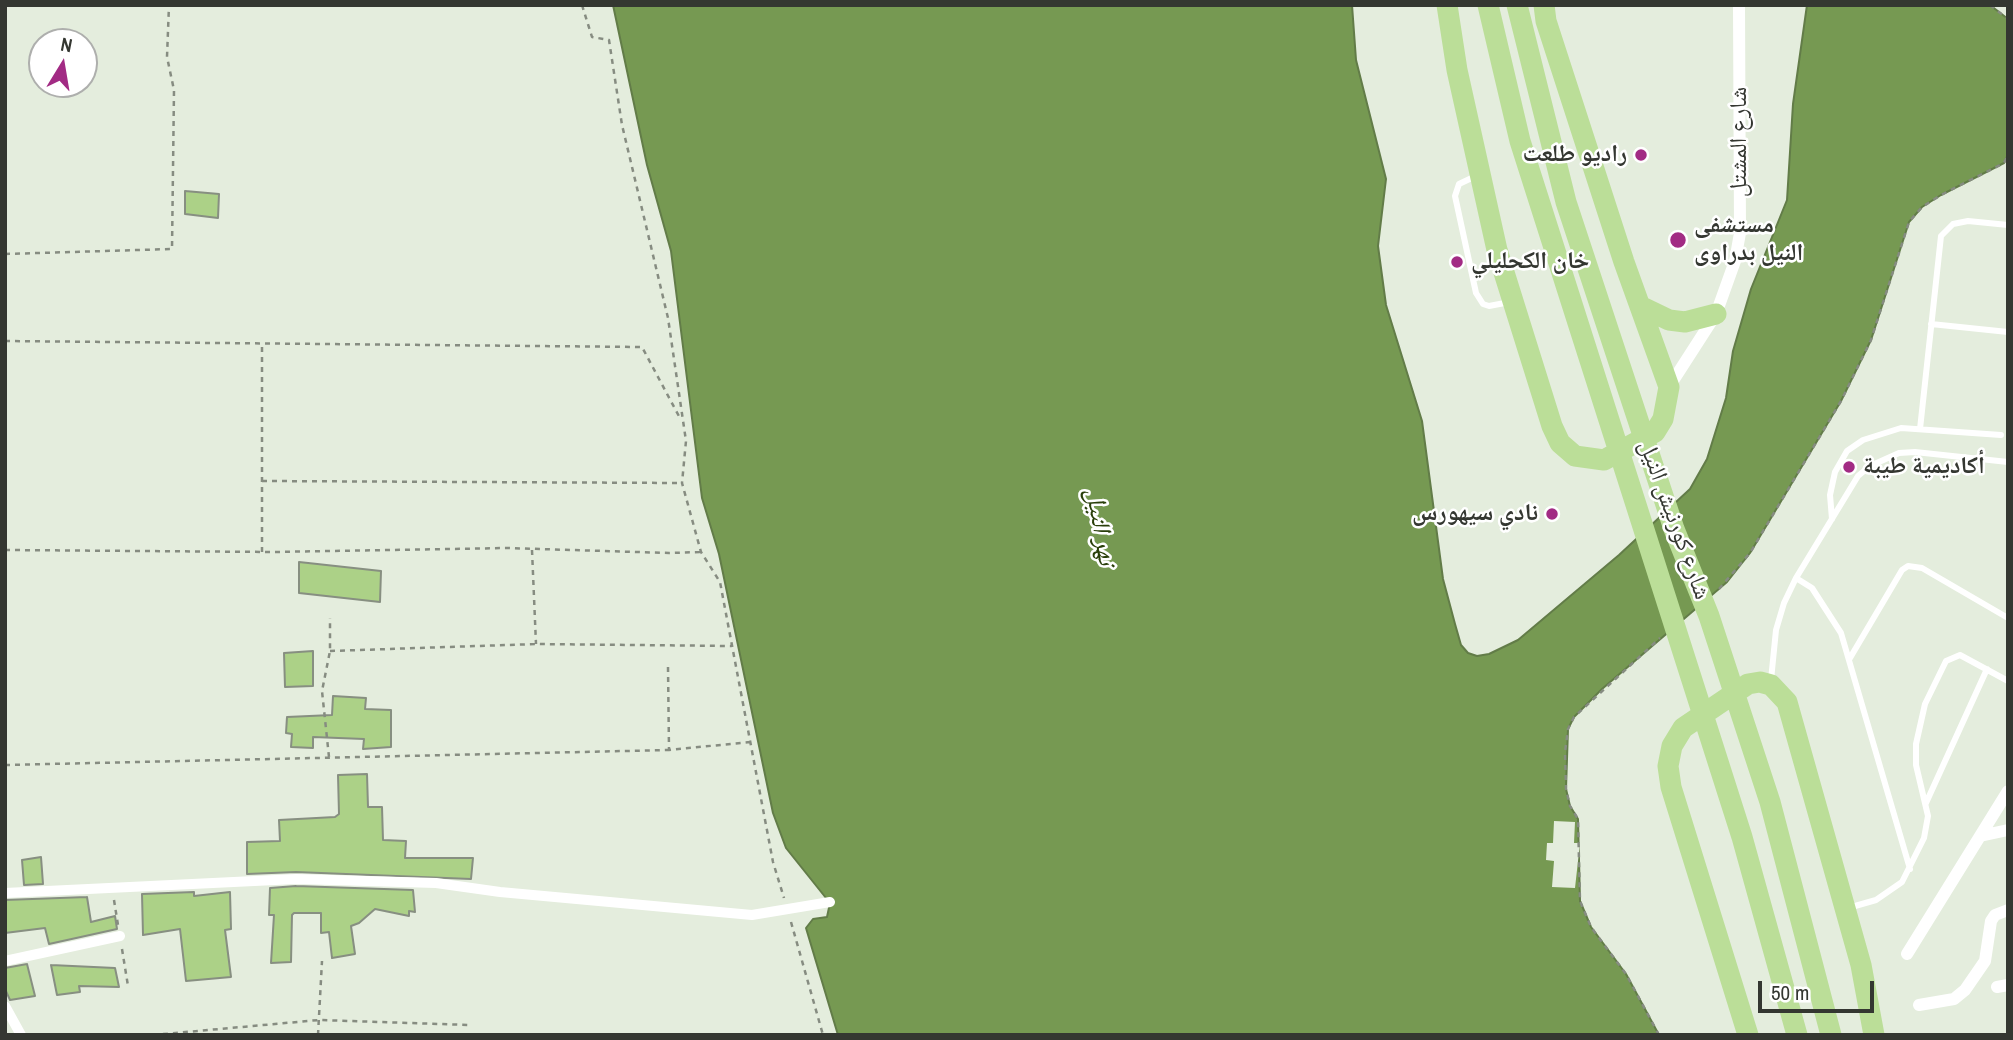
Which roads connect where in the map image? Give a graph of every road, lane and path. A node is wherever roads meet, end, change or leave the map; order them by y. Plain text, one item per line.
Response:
1 (169, 5) edge
2 (582, 5) edge
3 (1447, 5) edge
4 (1488, 5) edge
5 (1517, 5) edge
6 (1544, 5) edge
7 (1739, 5) edge
8 (1990, 5) edge
9 (2008, 19) edge
10 (2008, 155) edge
11 (1479, 174) junction
12 (2008, 225) edge
13 (5, 254) edge
14 (1513, 301) junction
15 (1640, 306) junction
16 (1716, 314) junction
17 (1931, 324) junction
18 (2008, 332) edge
19 (5, 341) edge
20 (262, 343) junction
21 (1669, 387) junction
22 (683, 423) junction
23 (1920, 429) junction
24 (2001, 435) dead end
25 (2008, 462) edge
26 (262, 481) junction
27 (682, 483) junction
28 (1832, 519) junction
29 (533, 549) junction
30 (5, 550) edge
31 (262, 552) junction
32 (701, 552) junction
33 (1796, 578) junction
34 (1718, 590) dead end
35 (330, 618) dead end
36 (2008, 618) edge
37 (1661, 637) dead end
38 (536, 644) junction
39 (732, 646) junction
40 (330, 650) junction
41 (1850, 658) junction
42 (668, 667) dead end
43 (1987, 669) junction
44 (2008, 681) edge
45 (1771, 685) junction
46 (751, 741) junction
47 (669, 750) junction
48 (329, 757) junction
49 (5, 765) edge
50 (2008, 791) edge
51 (1925, 804) junction
52 (2008, 830) edge
53 (1980, 836) junction
54 (1910, 869) junction
55 (5, 892) edge
56 (830, 902) dead end
57 (1846, 908) junction
58 (788, 910) junction
59 (2005, 911) edge
60 (120, 936) dead end
61 (1908, 954) dead end
62 (5, 961) edge
63 (322, 961) dead end
64 (1919, 1004) dead end
65 (5, 1006) edge
66 (319, 1020) junction
67 (471, 1025) dead end
68 (20, 1035) edge
69 (153, 1035) edge
70 (318, 1035) edge
71 (823, 1035) edge
72 (1658, 1035) edge
73 (1748, 1035) edge
74 (1797, 1035) edge
75 (1831, 1035) edge
76 (1874, 1035) edge

1 - 13 path
2 - 22 path
3 - 11 highway
4 - 74 highway, شارع كورنيش النيل
5 - 75 highway, شارع كورنيش النيل
6 - 15 highway
7 - 16 street, شارع المشتل
8 - 9 path
10 - 34 path
11 - 14 highway
11 - 14 lane
12 - 17 lane
14 - 21 highway
15 - 16 highway
15 - 21 highway
16 - 21 street, شارع المشتل
17 - 18 lane
17 - 23 lane
19 - 20 path
20 - 22 path
20 - 26 path
22 - 27 path
23 - 24 lane
23 - 28 lane
25 - 28 lane
26 - 27 path
26 - 31 path
27 - 32 path
28 - 33 lane
29 - 31 path
29 - 32 path
29 - 38 path
30 - 31 path
32 - 39 path
33 - 41 lane
33 - 45 lane
35 - 40 path
36 - 41 lane
37 - 72 path
38 - 39 path
38 - 40 path
39 - 46 path
40 - 48 path
41 - 54 lane
42 - 47 path
43 - 44 lane
43 - 51 lane
43 - 51 lane
45 - 57 highway
45 - 73 highway
46 - 47 path
46 - 58 path
47 - 48 path
48 - 49 path
50 - 53 street
51 - 54 lane
52 - 53 street
53 - 61 street
54 - 57 lane
55 - 58 street
56 - 58 street
57 - 76 highway
58 - 71 path
59 - 64 street
60 - 62 street
63 - 66 path
65 - 68 street
66 - 67 path
66 - 69 path
66 - 70 path

